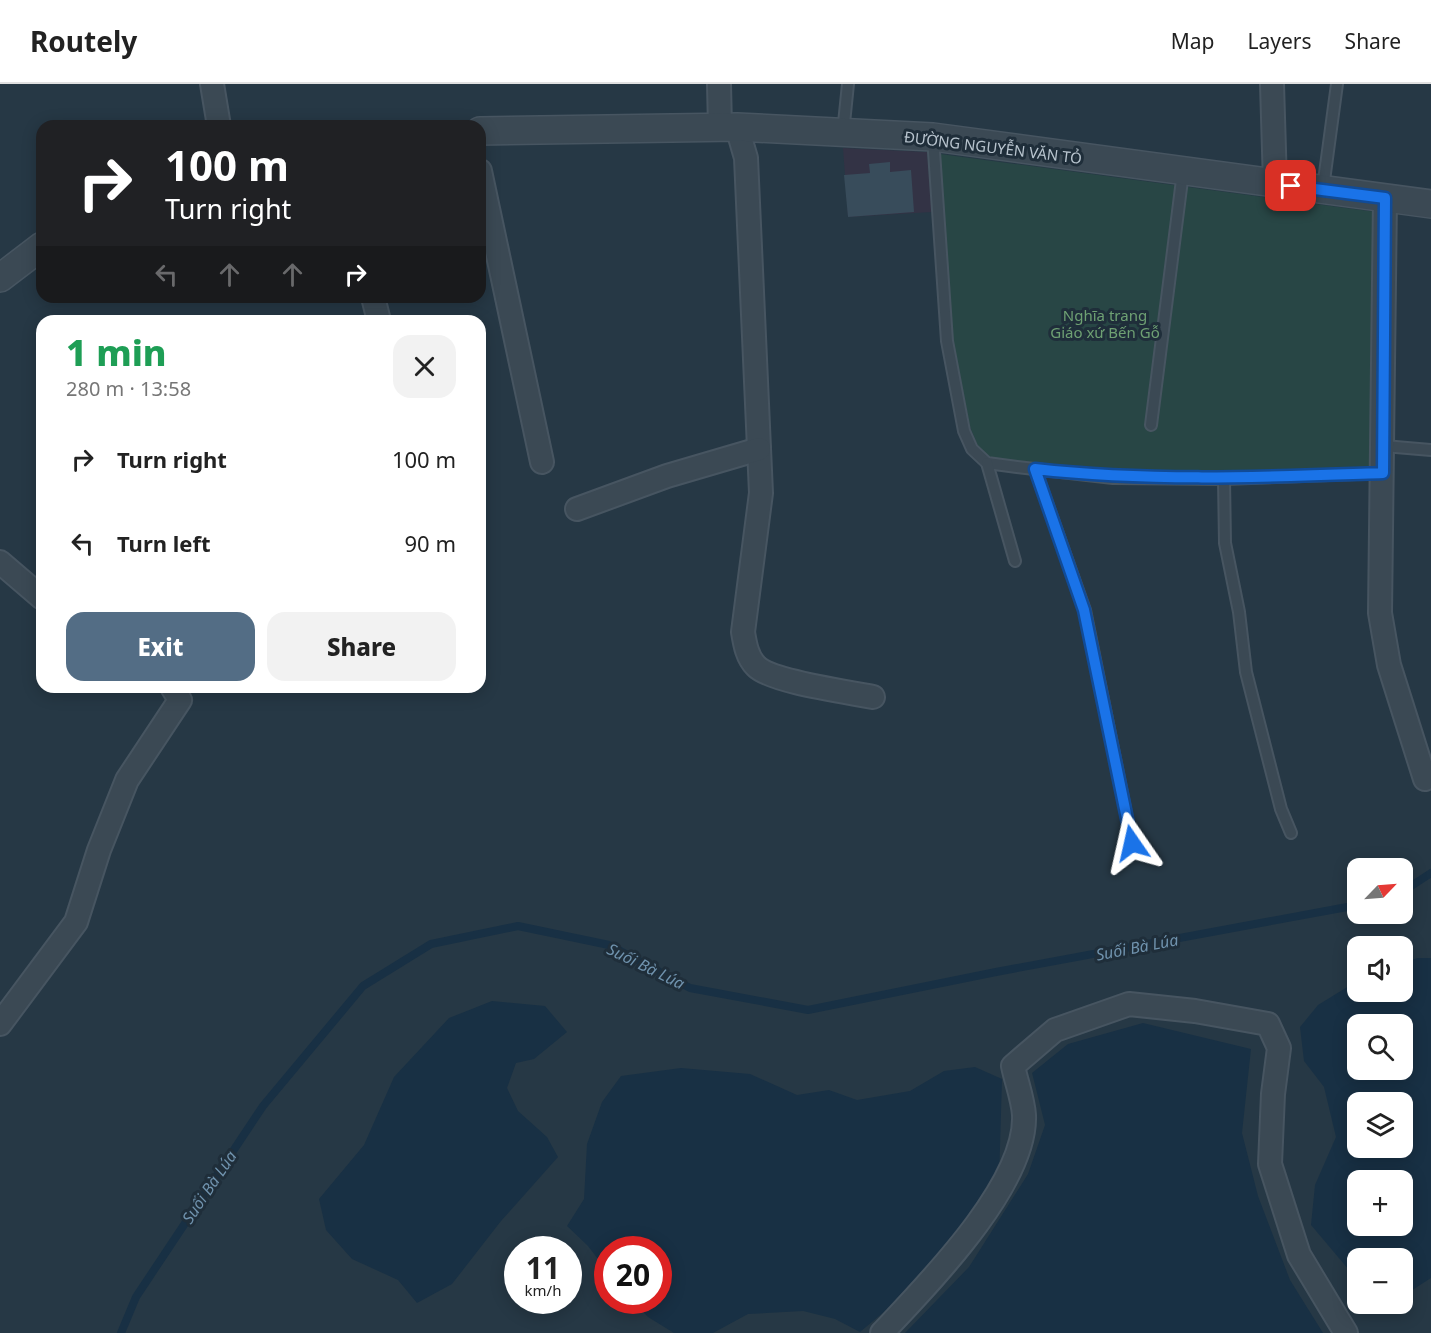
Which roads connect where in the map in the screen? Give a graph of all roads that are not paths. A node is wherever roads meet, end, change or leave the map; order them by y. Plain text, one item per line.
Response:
1 (212, 84) edge
2 (719, 84) edge
3 (848, 84) edge
4 (1272, 84) edge
5 (1338, 84) edge
6 (218, 120) edge
7 (728, 127) junction
8 (486, 131) edge
9 (843, 133) junction
10 (933, 137) junction
11 (1183, 172) junction
12 (1275, 184) junction
13 (1323, 190) junction
14 (1385, 198) junction
15 (486, 199) edge
16 (1431, 204) edge
17 (36, 251) edge
18 (0, 278) edge
19 (1150, 425) dead end
20 (1384, 446) junction
21 (759, 449) junction
22 (1431, 450) edge
23 (542, 462) dead end
24 (987, 463) junction
25 (1035, 469) junction
26 (1383, 473) junction
27 (1224, 479) junction
28 (578, 509) dead end
29 (1016, 561) dead end
30 (0, 562) edge
31 (36, 593) edge
32 (177, 693) edge
33 (873, 697) dead end
34 (1425, 779) dead end
35 (1291, 834) dead end
36 (1132, 843) dead end
37 (0, 1024) edge
38 (882, 1333) edge
39 (1346, 1333) edge

1 - 6 street
2 - 7 street
3 - 9 lane
4 - 12 street
5 - 13 lane
7 - 8 street, ĐƯỜNG NGUYỄN VĂN TỎ
7 - 9 street, ĐƯỜNG NGUYỄN VĂN TỎ
7 - 21 street
9 - 10 street, ĐƯỜNG NGUYỄN VĂN TỎ
10 - 11 street, ĐƯỜNG NGUYỄN VĂN TỎ
10 - 24 lane
11 - 12 street, ĐƯỜNG NGUYỄN VĂN TỎ
11 - 19 lane
12 - 13 street, ĐƯỜNG NGUYỄN VĂN TỎ
13 - 14 street, ĐƯỜNG NGUYỄN VĂN TỎ
14 - 16 street, ĐƯỜNG NGUYỄN VĂN TỎ
14 - 20 street
15 - 23 street
17 - 18 street
20 - 22 lane
20 - 26 street
21 - 28 street
21 - 33 street
24 - 25 lane
24 - 29 lane
25 - 27 lane
25 - 36 lane
26 - 27 lane
26 - 34 street
27 - 35 lane
30 - 31 street
32 - 37 street
38 - 39 street

